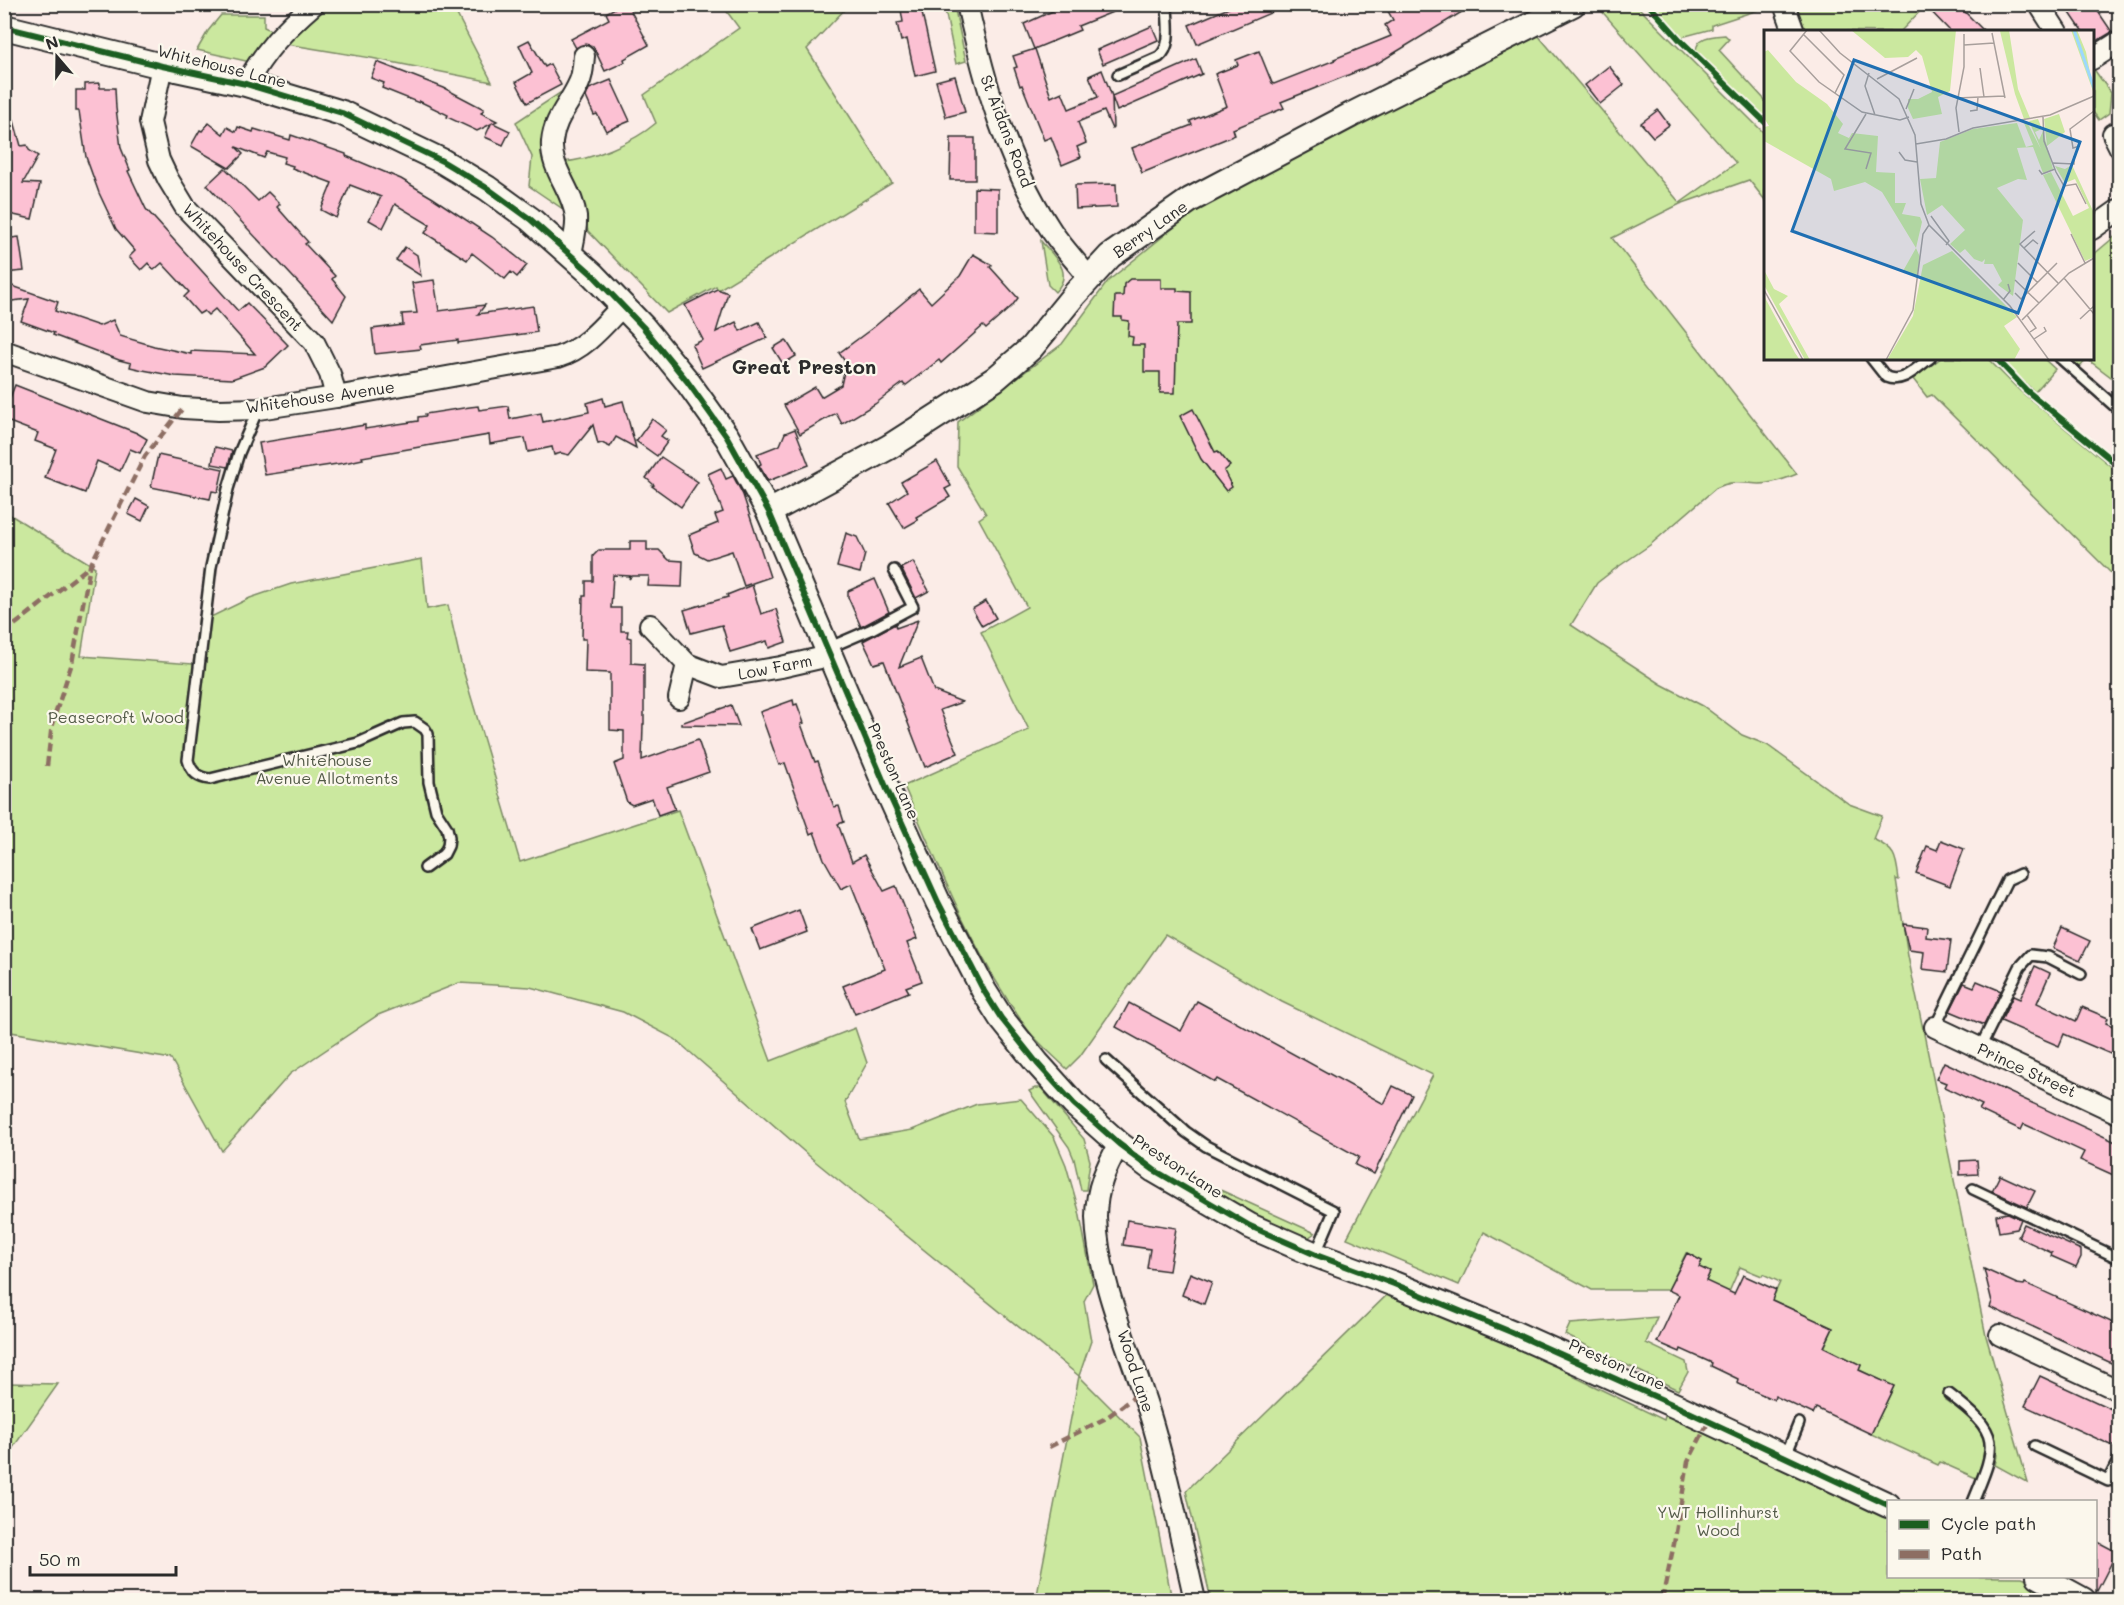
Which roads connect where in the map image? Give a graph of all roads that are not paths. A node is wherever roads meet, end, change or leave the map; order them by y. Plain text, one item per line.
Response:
1 (314, 4) edge
2 (1167, 4) edge
3 (1573, 4) edge
4 (1784, 4) edge
5 (2038, 4) edge
6 (967, 5) edge
7 (4, 27) edge
8 (1793, 30) edge
9 (2056, 30) edge
10 (2120, 41) edge
11 (584, 56) dead end
12 (2094, 58) edge
13 (162, 66) junction
14 (1118, 75) dead end
15 (246, 84) junction
16 (2120, 208) edge
17 (2094, 228) edge
18 (571, 254) junction
19 (1089, 278) junction
20 (623, 305) junction
21 (4, 351) edge
22 (1873, 360) edge
23 (1927, 360) edge
24 (2062, 360) edge
25 (336, 397) junction
26 (258, 409) junction
27 (2120, 411) edge
28 (769, 512) junction
29 (894, 570) dead end
30 (650, 625) dead end
31 (828, 652) junction
32 (687, 664) junction
33 (679, 698) dead end
34 (424, 868) dead end
35 (2020, 874) dead end
36 (2081, 974) dead end
37 (1935, 1027) joint
38 (1980, 1048) junction
39 (1106, 1060) dead end
40 (2120, 1114) edge
41 (1119, 1144) junction
42 (1973, 1189) dead end
43 (1316, 1255) junction
44 (2120, 1259) edge
45 (2000, 1335) dead end
46 (2120, 1391) edge
47 (1949, 1394) dead end
48 (1799, 1423) dead end
49 (2035, 1446) dead end
50 (1785, 1457) junction
51 (2120, 1457) edge
52 (1974, 1500) edge
53 (1887, 1505) edge
54 (2043, 1578) edge
55 (1195, 1600) edge
56 (2083, 1600) edge

1 - 15 street
2 - 14 lane
3 - 19 street, Berry Lane
4 - 8 street
5 - 9 street
6 - 19 street, St Aidans Road
7 - 13 street, Whitehouse Lane
10 - 12 street
11 - 18 street
13 - 15 street, Whitehouse Lane
13 - 25 street, Whitehouse Crescent
15 - 18 street, Whitehouse Lane
16 - 17 street
18 - 20 street, Whitehouse Lane
19 - 28 street, Berry Lane
20 - 25 street, Whitehouse Avenue
20 - 28 street, Whitehouse Lane
21 - 26 street, Whitehouse Avenue
22 - 23 lane
24 - 27 lane
25 - 26 street, Whitehouse Avenue
26 - 34 lane
28 - 31 street, Preston Lane
29 - 31 lane
30 - 32 street, Low Farm
31 - 32 street, Low Farm
31 - 41 street, Preston Lane
32 - 33 street
35 - 37 lane
36 - 38 lane
37 - 38 street, Prince Street
38 - 40 street, Prince Street
39 - 43 lane
41 - 43 street, Preston Lane
41 - 55 street, Wood Lane
42 - 44 lane
43 - 50 street, Preston Lane
45 - 46 street
47 - 52 lane
48 - 50 lane
49 - 51 lane
50 - 53 street, Preston Lane
54 - 56 street

